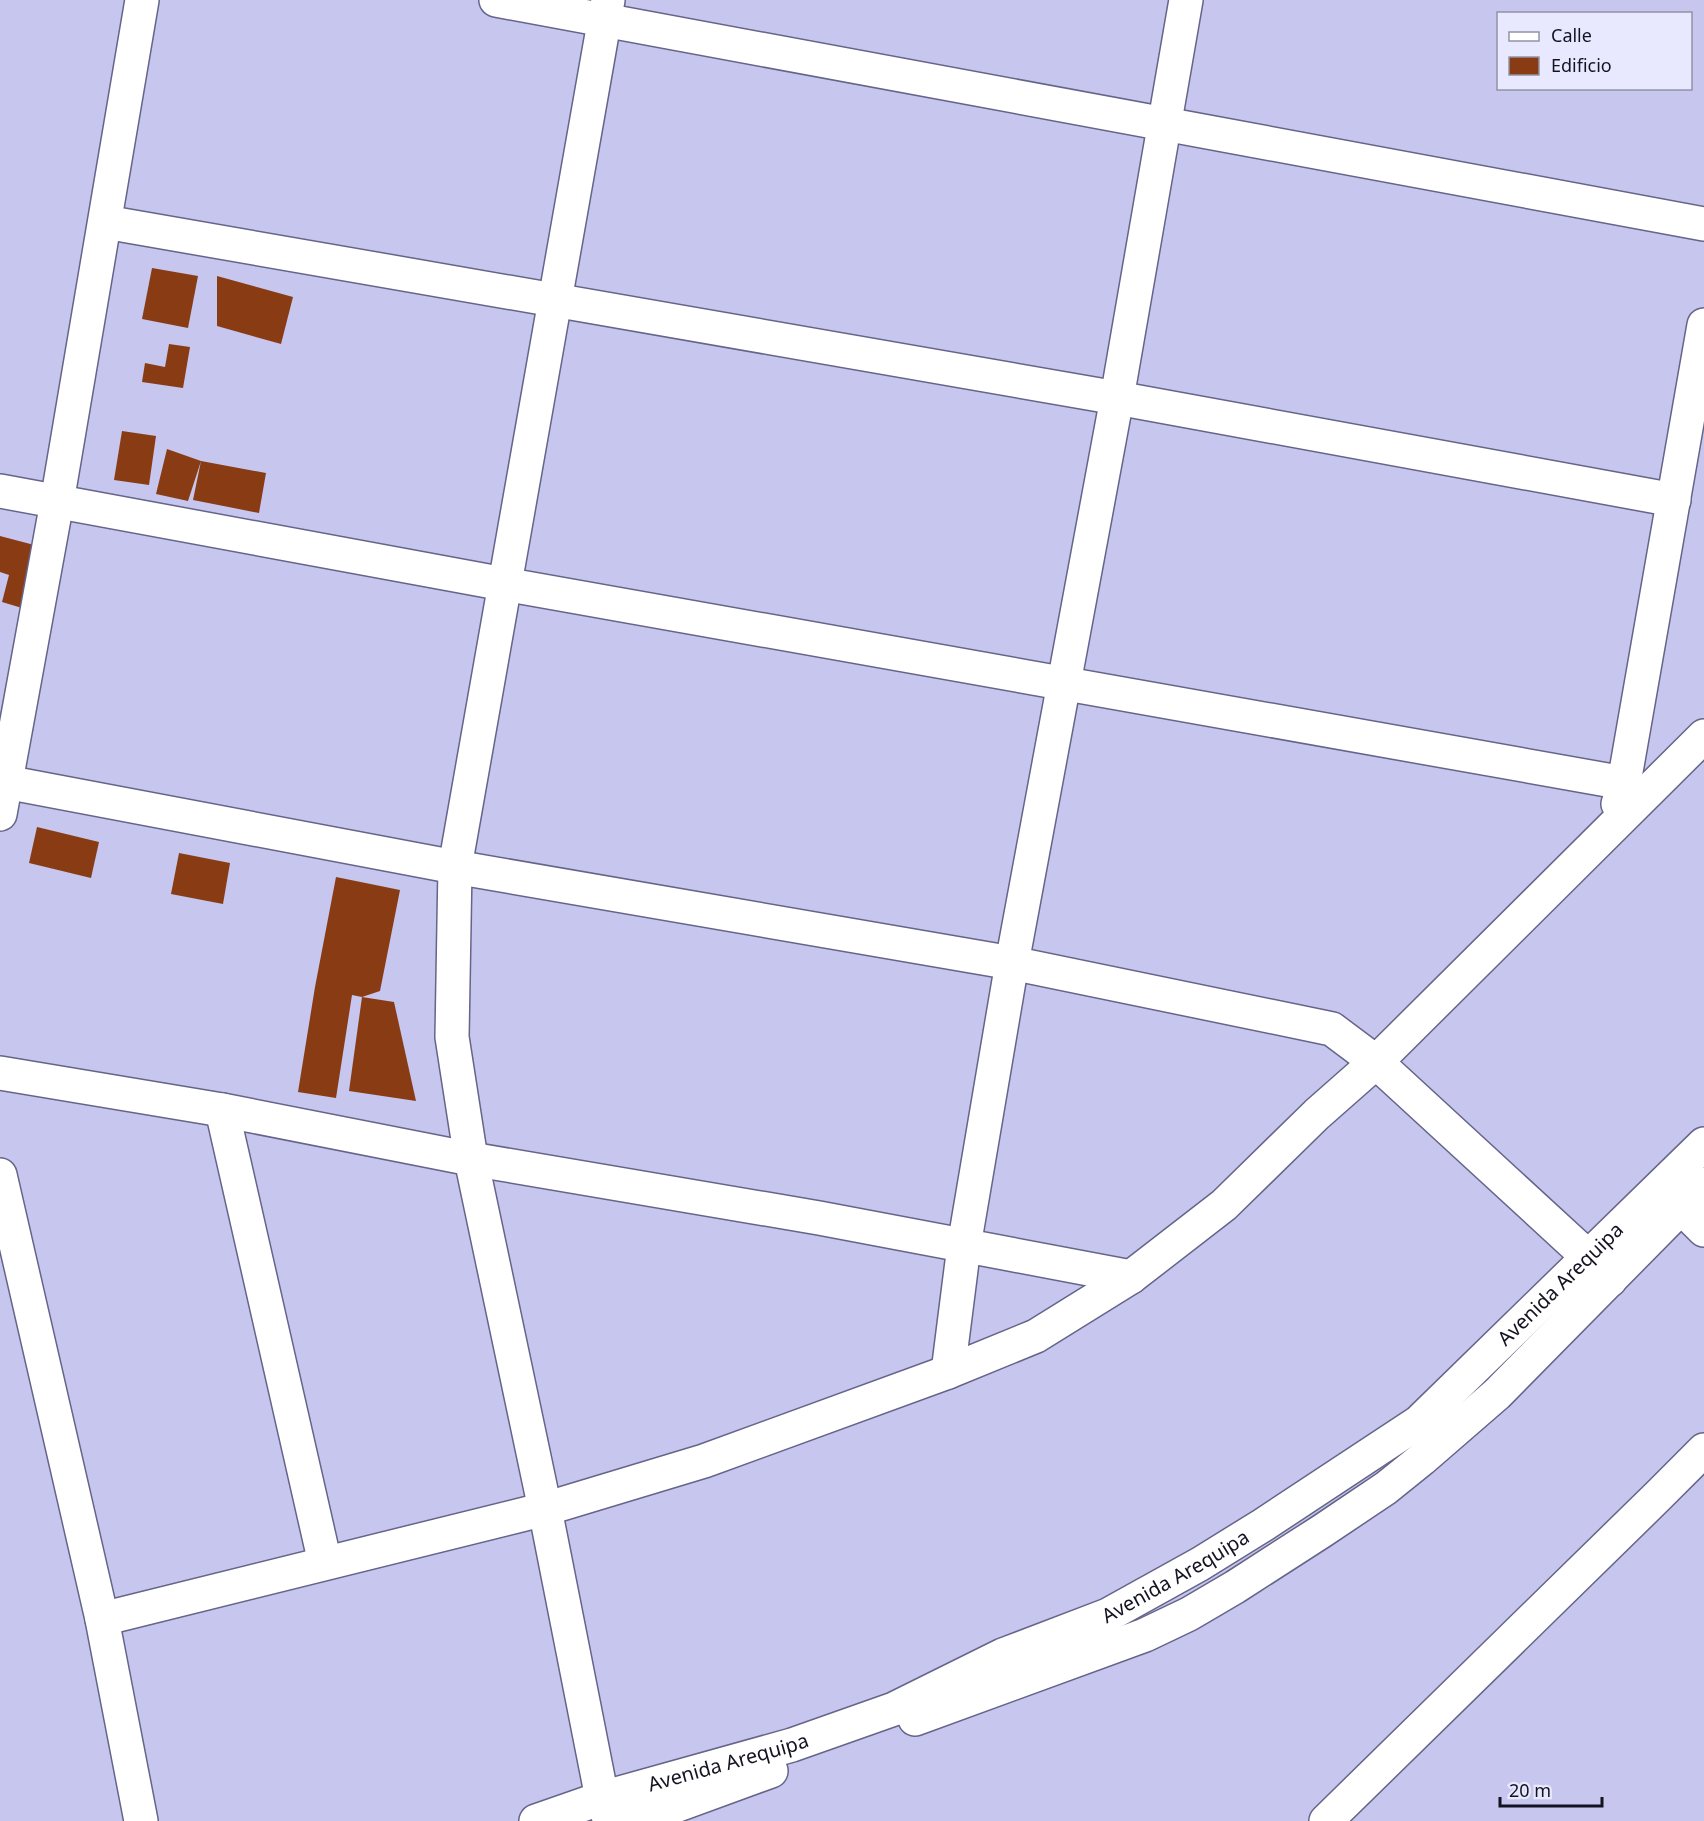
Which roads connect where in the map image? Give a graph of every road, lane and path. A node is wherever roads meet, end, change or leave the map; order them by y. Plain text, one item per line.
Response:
1 (142, 0) edge
2 (496, 0) edge
3 (1186, 0) edge
4 (607, 10) edge
5 (1165, 124) junction
6 (105, 222) junction
7 (1704, 224) edge
8 (555, 300) junction
9 (1704, 325) edge
10 (1117, 398) junction
11 (0, 491) edge
12 (1674, 500) junction
13 (57, 502) junction
14 (504, 584) junction
15 (1065, 684) junction
16 (1704, 736) edge
17 (2, 782) edge
18 (1624, 783) junction
19 (0, 814) edge
20 (1611, 830) junction
21 (455, 867) junction
22 (1012, 963) junction
23 (1376, 1062) junction
24 (0, 1073) edge
25 (222, 1110) junction
26 (1704, 1144) edge
27 (471, 1159) junction
28 (0, 1175) edge
29 (1704, 1184) edge
30 (1671, 1197) junction
31 (1704, 1230) edge
32 (964, 1246) junction
33 (1587, 1256) junction
34 (1131, 1277) junction
35 (1610, 1280) junction
36 (948, 1372) junction
37 (1704, 1450) edge
38 (545, 1509) junction
39 (326, 1563) junction
40 (102, 1619) junction
41 (606, 1810) edge
42 (141, 1821) edge
43 (536, 1821) edge
44 (634, 1821) edge
45 (1326, 1821) edge

1 - 6 street
2 - 4 street
3 - 5 street
4 - 5 street
4 - 8 street
5 - 7 street
5 - 10 street
6 - 8 street
6 - 13 street
8 - 10 street
8 - 14 street
9 - 12 street
10 - 12 street
10 - 15 street
11 - 13 street
12 - 18 street
13 - 14 street
13 - 17 street
14 - 15 street
14 - 21 street
15 - 18 street
15 - 22 street
16 - 20 street
17 - 19 street
17 - 21 street
18 - 20 street
20 - 23 street
21 - 22 street
21 - 27 street
22 - 23 street
22 - 32 street
23 - 33 street
23 - 34 street
24 - 25 street
25 - 27 street
25 - 39 street
26 - 30 street, Avenida Arequipa
27 - 32 street
27 - 38 street
28 - 40 street
29 - 30 street, Avenida Arequipa
30 - 31 street
30 - 33 street, Avenida Arequipa
30 - 35 street, Avenida Arequipa
32 - 34 street
32 - 36 street
33 - 35 street
33 - 41 street, Avenida Arequipa
34 - 36 street
35 - 44 street, Avenida Arequipa
36 - 38 street
37 - 45 street
38 - 39 street
38 - 41 street
39 - 40 street
40 - 42 street
41 - 43 street, Avenida Arequipa

